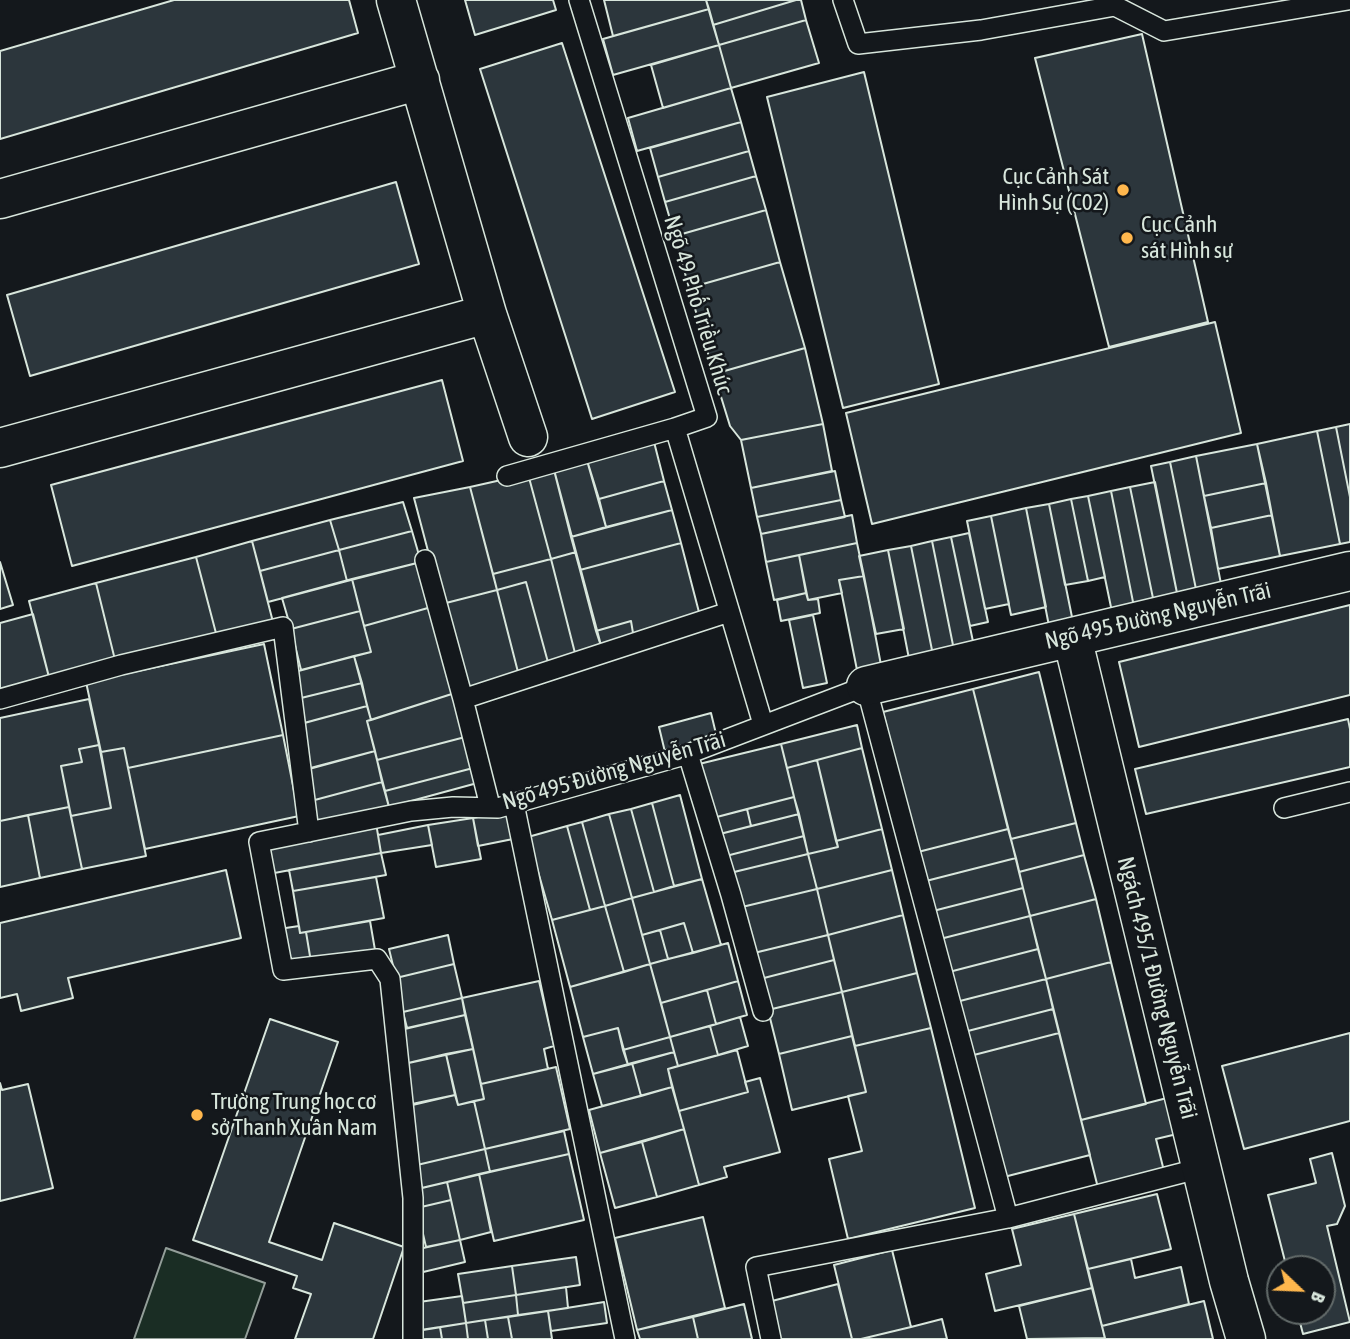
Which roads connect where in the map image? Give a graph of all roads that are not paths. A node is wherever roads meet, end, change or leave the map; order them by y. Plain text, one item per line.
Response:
1 (396, 0) edge
2 (579, 0) edge
3 (844, 0) edge
4 (1348, 0) edge
5 (419, 80) junction
6 (0, 199) edge
7 (487, 314) junction
8 (675, 428) junction
9 (527, 437) dead end
10 (0, 446) edge
11 (507, 476) dead end
12 (425, 561) dead end
13 (1350, 571) edge
14 (729, 612) junction
15 (1072, 637) junction
16 (866, 686) junction
17 (0, 699) edge
18 (463, 699) junction
19 (763, 724) junction
20 (688, 754) junction
21 (1350, 792) edge
22 (514, 804) junction
23 (490, 806) junction
24 (1284, 808) dead end
25 (309, 831) junction
26 (763, 1011) dead end
27 (1201, 1168) junction
28 (1008, 1218) junction
29 (413, 1339) edge
30 (625, 1339) edge
31 (771, 1339) edge
32 (1246, 1339) edge

1 - 5 street
2 - 8 lane, Ngõ 49 Phố Triều Khúc
3 - 4 lane
5 - 6 street
5 - 7 street
7 - 9 street
7 - 10 street
8 - 11 lane
8 - 14 lane
12 - 18 lane
13 - 15 street, Ngõ 495 Đường Nguyễn Trãi
14 - 18 lane
14 - 19 lane
15 - 16 street, Ngõ 495 Đường Nguyễn Trãi
15 - 27 street, Ngách 495/1 Đường Nguyễn Trãi
16 - 19 lane, Ngõ 495 Đường Nguyễn Trãi
16 - 28 lane
17 - 25 lane
18 - 23 lane
19 - 20 lane, Ngõ 495 Đường Nguyễn Trãi
20 - 22 lane, Ngõ 495 Đường Nguyễn Trãi
20 - 26 lane
21 - 24 lane
22 - 23 lane, Ngõ 495 Đường Nguyễn Trãi
22 - 30 lane
23 - 25 lane, Ngõ 495 Đường Nguyễn Trãi
25 - 29 lane, Ngõ 495 Đường Nguyễn Trãi
27 - 28 lane
27 - 32 street, Ngách 495/1 Đường Nguyễn Trãi
28 - 31 lane

